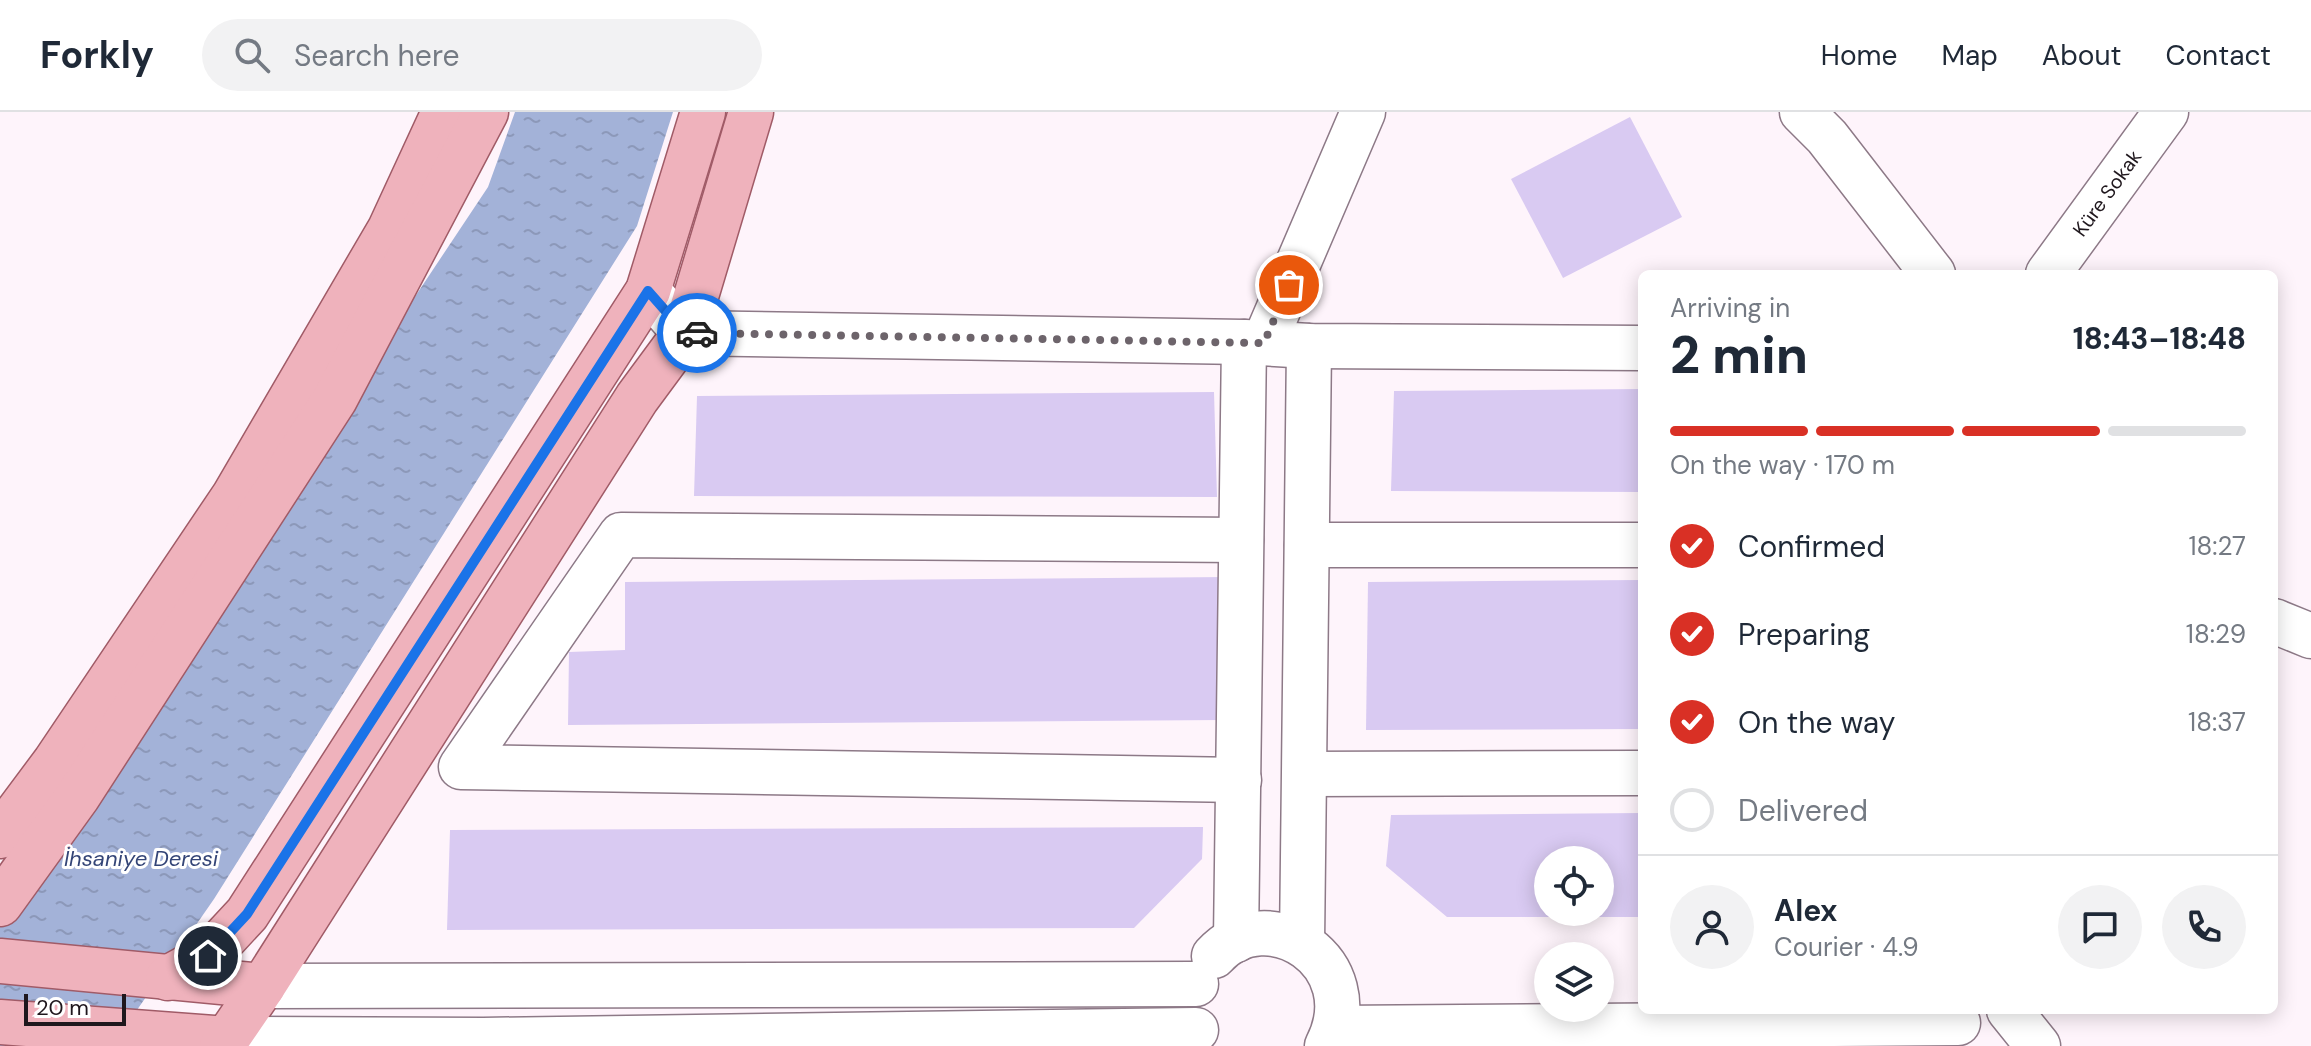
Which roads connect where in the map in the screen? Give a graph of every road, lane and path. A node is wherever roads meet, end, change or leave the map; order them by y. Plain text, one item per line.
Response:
1 (444, 112) edge
2 (486, 112) edge
3 (703, 112) edge
4 (751, 112) edge
5 (1363, 112) edge
6 (1802, 112) edge
7 (2166, 112) edge
8 (1930, 270) edge
9 (2051, 270) edge
10 (648, 291) junction
11 (685, 333) junction
12 (1254, 343) junction
13 (1309, 346) junction
14 (1638, 348) edge
15 (1241, 540) junction
16 (1307, 545) junction
17 (1638, 545) edge
18 (2278, 623) edge
19 (2311, 636) edge
20 (1638, 773) edge
21 (1305, 774) junction
22 (1239, 780) junction
23 (0, 836) edge
24 (0, 904) edge
25 (1236, 940) junction
26 (1302, 943) junction
27 (0, 961) edge
28 (168, 978) junction
29 (1196, 984) junction
30 (263, 986) junction
31 (1614, 998) edge
32 (1638, 998) edge
33 (1534, 1000) edge
34 (2012, 1014) edge
35 (1961, 1020) edge
36 (0, 1022) edge
37 (1334, 1025) edge
38 (1200, 1038) edge
39 (224, 1043) edge
40 (483, 1043) edge
41 (2038, 1046) edge

1 - 23 main road
2 - 24 main road
3 - 10 main road
4 - 11 main road
5 - 12 street
6 - 8 street
7 - 9 street, Küre Sokak
10 - 11 street
10 - 28 main road
11 - 12 street
11 - 30 main road
12 - 13 street
12 - 15 street
13 - 14 street
13 - 16 street
15 - 22 street
15 - 22 street
16 - 17 street
16 - 21 street
18 - 19 street
20 - 21 street
21 - 26 street
22 - 25 street
25 - 26 street
25 - 29 street
26 - 37 street
27 - 28 main road
28 - 30 main road
29 - 30 street
29 - 38 street
30 - 39 main road
31 - 32 street
33 - 37 street
34 - 41 street
35 - 37 street
36 - 39 main road
38 - 40 street
39 - 40 street

